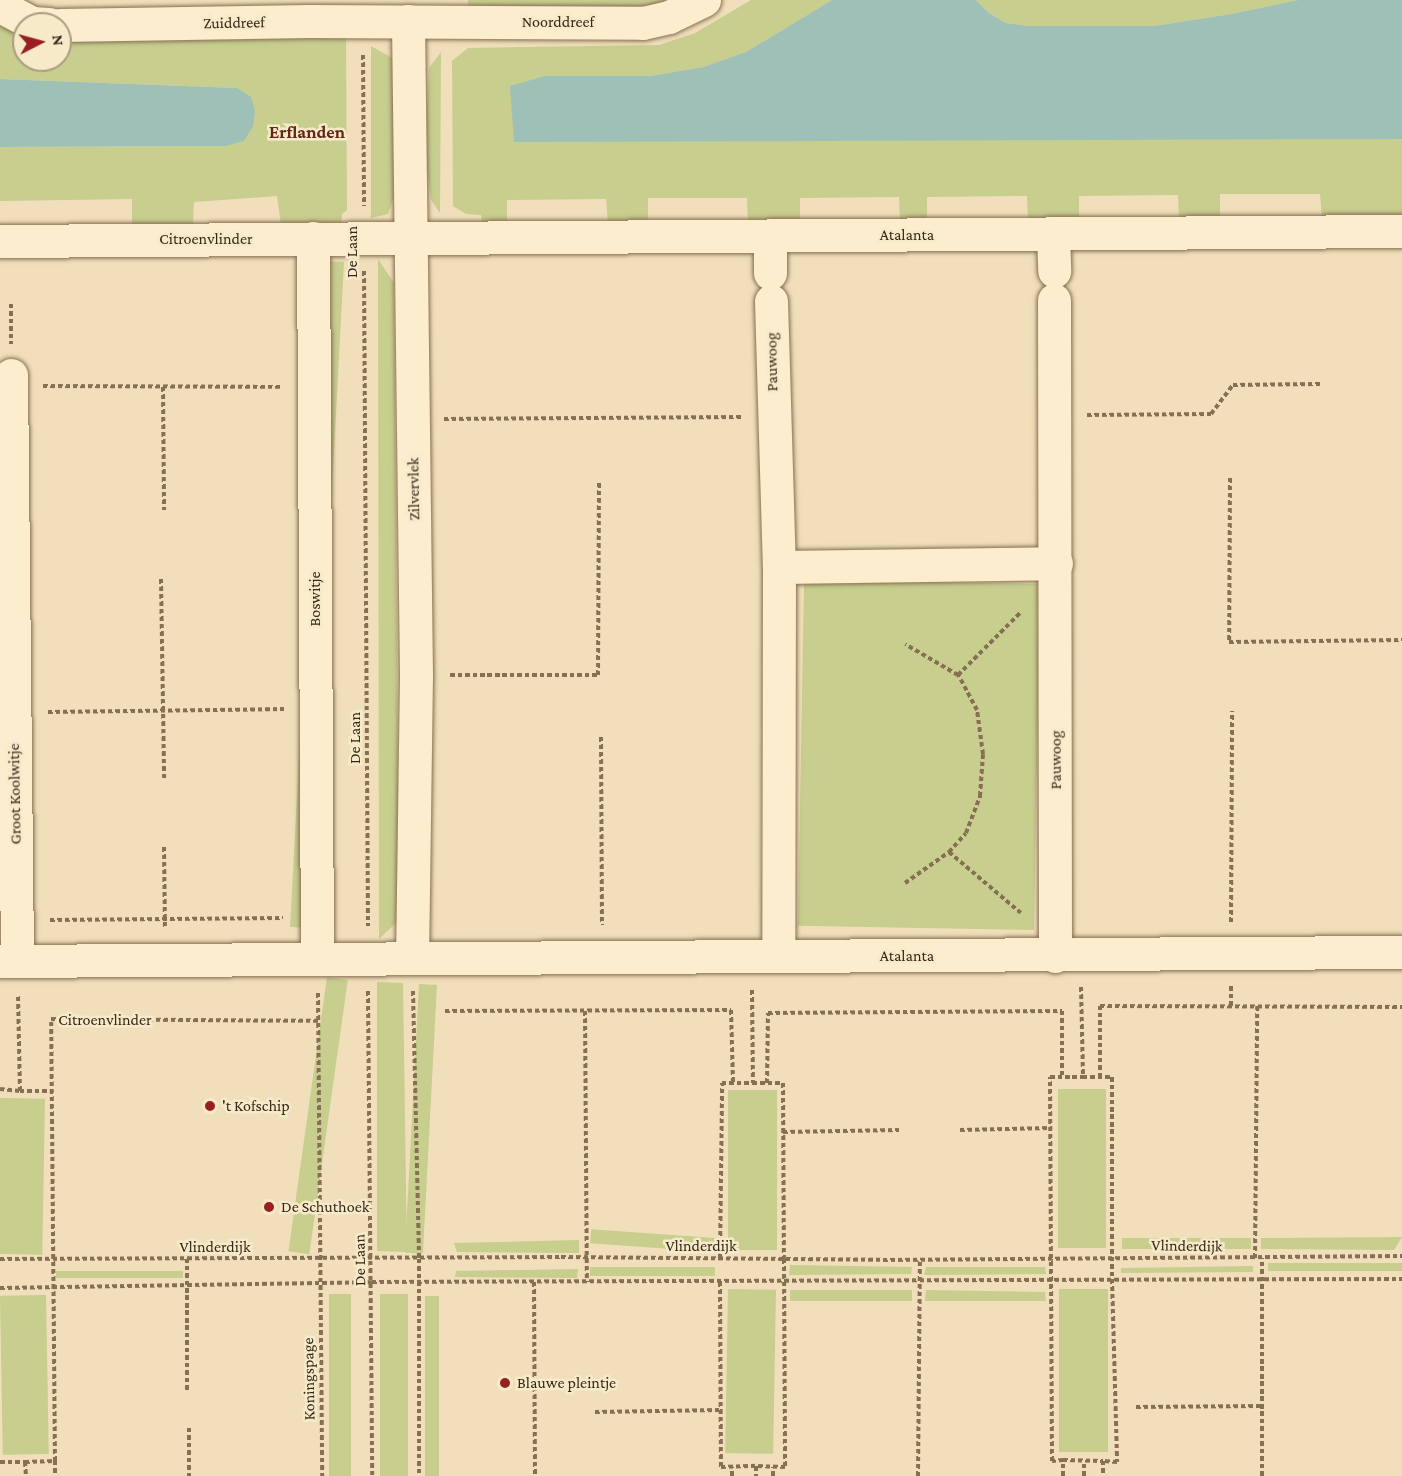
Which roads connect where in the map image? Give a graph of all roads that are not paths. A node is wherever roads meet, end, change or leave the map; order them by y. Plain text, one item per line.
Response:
1 (705, 0) edge
2 (309, 10) edge
3 (408, 21) junction
4 (72, 24) edge
5 (1402, 231) edge
6 (1053, 234) junction
7 (770, 236) junction
8 (313, 238) junction
9 (412, 238) junction
10 (0, 241) edge
11 (11, 380) road end
12 (7, 562) edge
13 (779, 567) junction
14 (1056, 570) junction
15 (1064, 952) junction
16 (1402, 952) edge
17 (765, 956) junction
18 (412, 957) junction
19 (317, 959) junction
20 (9, 961) edge

1 - 3 street, Noorddreef
2 - 3 street, Zuiddreef
2 - 4 street, Zuiddreef
3 - 9 street, Zilvervlek
5 - 6 street, Atalanta
6 - 7 street, Atalanta
6 - 14 street, Pauwoog
7 - 9 street, Atalanta
7 - 13 street, Pauwoog
8 - 9 street, Citroenvlinder
8 - 10 street, Citroenvlinder
8 - 19 street, Boswitje
9 - 18 street, Zilvervlek
11 - 12 street, Groot Koolwitje
12 - 20 street, Groot Koolwitje
13 - 14 street
13 - 17 street, Pauwoog
14 - 15 street, Pauwoog
15 - 16 street, Atalanta
15 - 17 street, Atalanta
17 - 18 street, Atalanta
18 - 19 street
19 - 20 street

